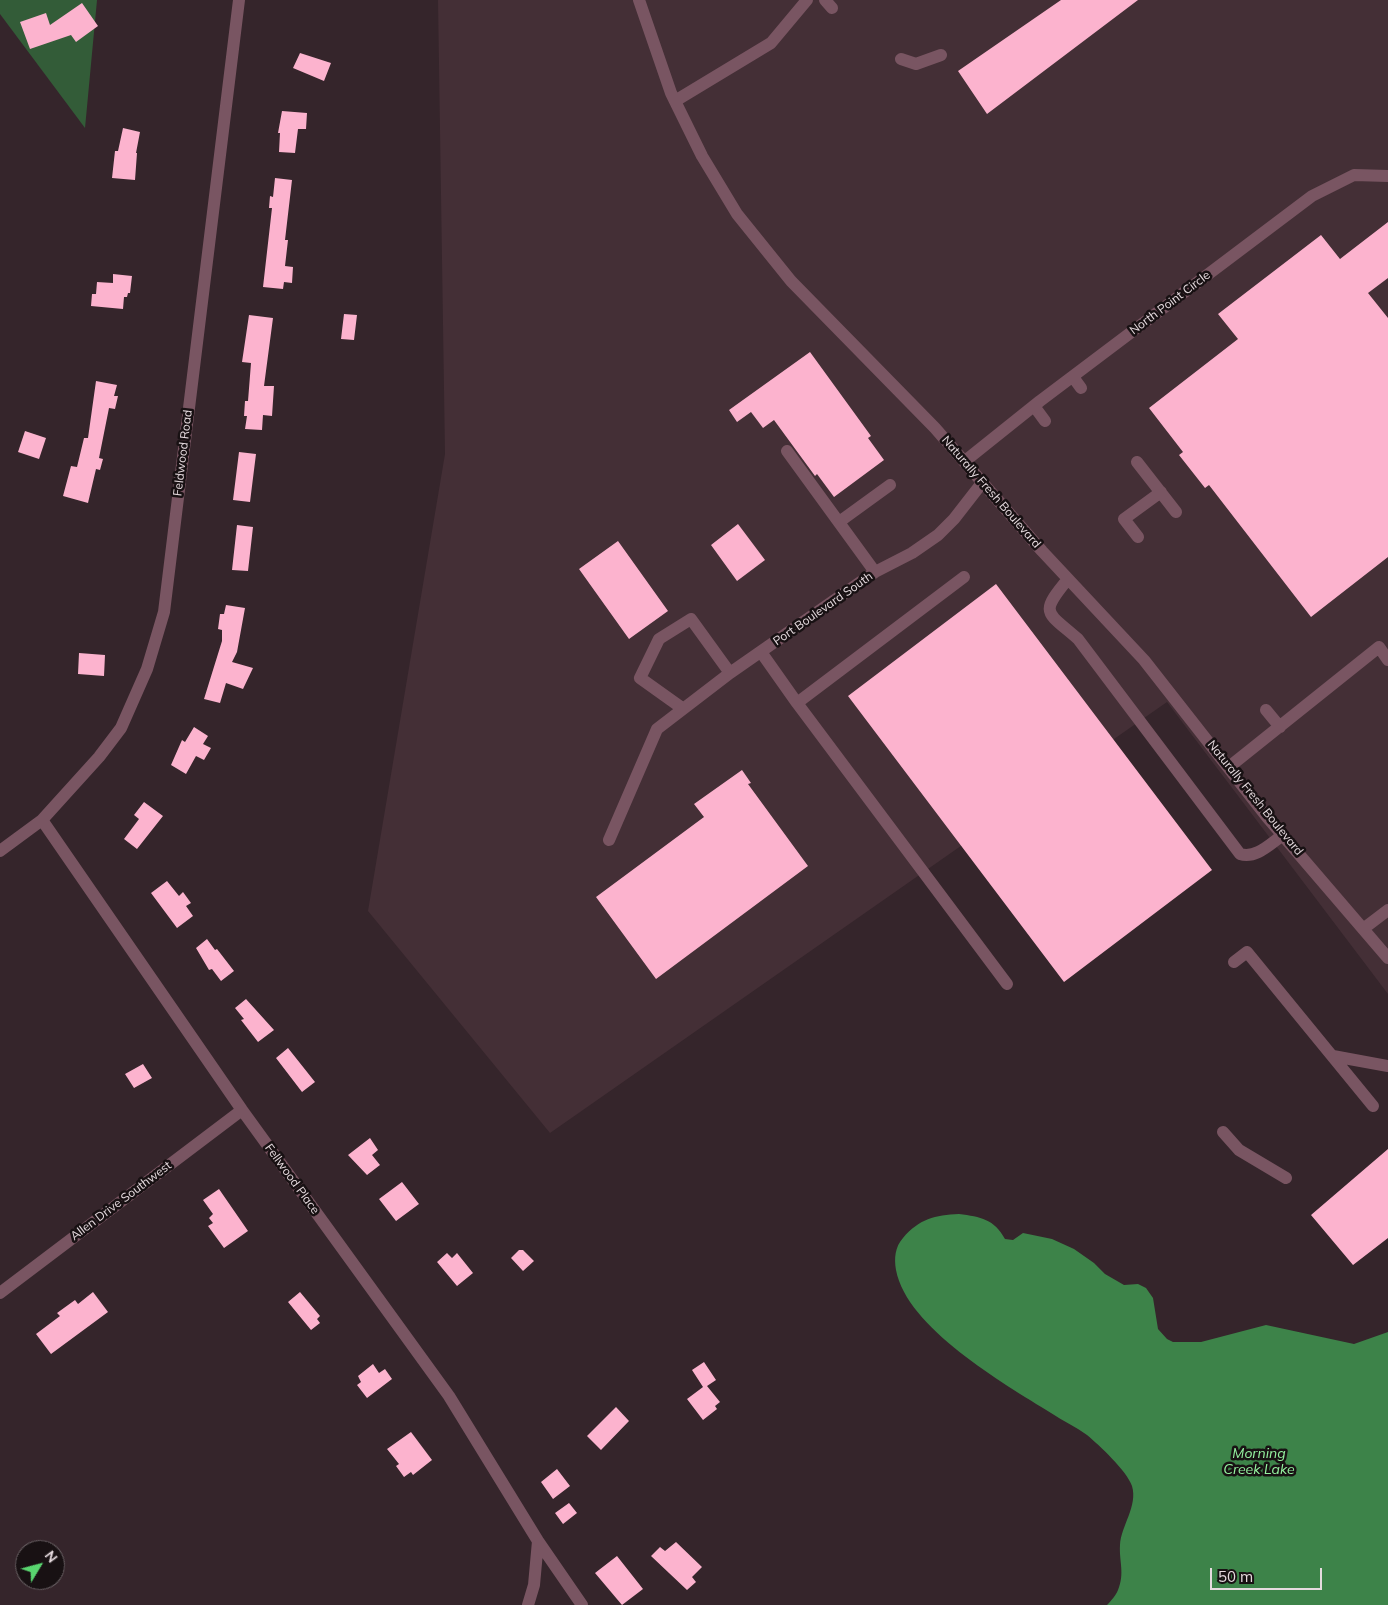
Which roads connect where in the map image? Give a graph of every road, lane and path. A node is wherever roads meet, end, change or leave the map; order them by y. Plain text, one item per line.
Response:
1 (239, 0) edge
2 (639, 0) edge
3 (807, 0) edge
4 (941, 55) dead end
5 (901, 59) dead end
6 (675, 101) junction
7 (1387, 175) edge
8 (1073, 376) junction
9 (1081, 388) dead end
10 (1034, 406) junction
11 (1045, 421) dead end
12 (787, 451) dead end
13 (965, 461) junction
14 (1137, 462) dead end
15 (982, 483) junction
16 (890, 485) dead end
17 (1161, 492) junction
18 (1176, 512) dead end
19 (839, 522) junction
20 (1138, 537) dead end
21 (875, 572) junction
22 (964, 577) dead end
23 (1068, 579) junction
24 (761, 652) junction
25 (1388, 660) edge
26 (730, 673) junction
27 (798, 703) junction
28 (682, 708) junction
29 (1266, 710) dead end
30 (1280, 727) junction
31 (1229, 767) junction
32 (42, 820) junction
33 (1283, 835) junction
34 (608, 840) dead end
35 (0, 850) edge
36 (1388, 910) edge
37 (1363, 929) junction
38 (1388, 958) edge
39 (1234, 962) dead end
40 (1007, 984) dead end
41 (1334, 1056) junction
42 (1388, 1066) edge
43 (1373, 1106) dead end
44 (242, 1110) junction
45 (1223, 1132) dead end
46 (1286, 1178) dead end
47 (0, 1293) edge
48 (538, 1541) junction
49 (528, 1605) edge
50 (582, 1605) edge

1 - 32 street, Feldwood Road
2 - 6 street, Naturally Fresh Boulevard
3 - 6 street
4 - 5 street
6 - 13 street, Naturally Fresh Boulevard
7 - 8 street, North Point Circle
8 - 9 street
8 - 10 street, North Point Circle
10 - 11 street
10 - 13 street, North Point Circle
12 - 19 street
13 - 15 street, Naturally Fresh Boulevard
14 - 17 street
15 - 21 street, Port Boulevard South
15 - 23 street, Naturally Fresh Boulevard
16 - 19 street
17 - 18 street
17 - 20 street
19 - 21 street
21 - 24 street, Port Boulevard South
22 - 27 street
23 - 31 street, Naturally Fresh Boulevard
23 - 33 street
24 - 26 street, Port Boulevard South
24 - 27 street
25 - 30 street
26 - 28 street, Port Boulevard South
26 - 28 street
27 - 40 street
28 - 34 street, Port Boulevard South
29 - 30 street
30 - 31 street
31 - 33 street, Naturally Fresh Boulevard
32 - 35 street, Feldwood Road
32 - 44 street, Fellwood Place
33 - 37 street, Naturally Fresh Boulevard
36 - 37 street
37 - 38 street, Naturally Fresh Boulevard
39 - 41 street
41 - 42 street
41 - 43 street
44 - 47 street, Allen Drive Southwest
44 - 48 street, Fellwood Place
45 - 46 street
48 - 49 street
48 - 50 street, Fellwood Place

